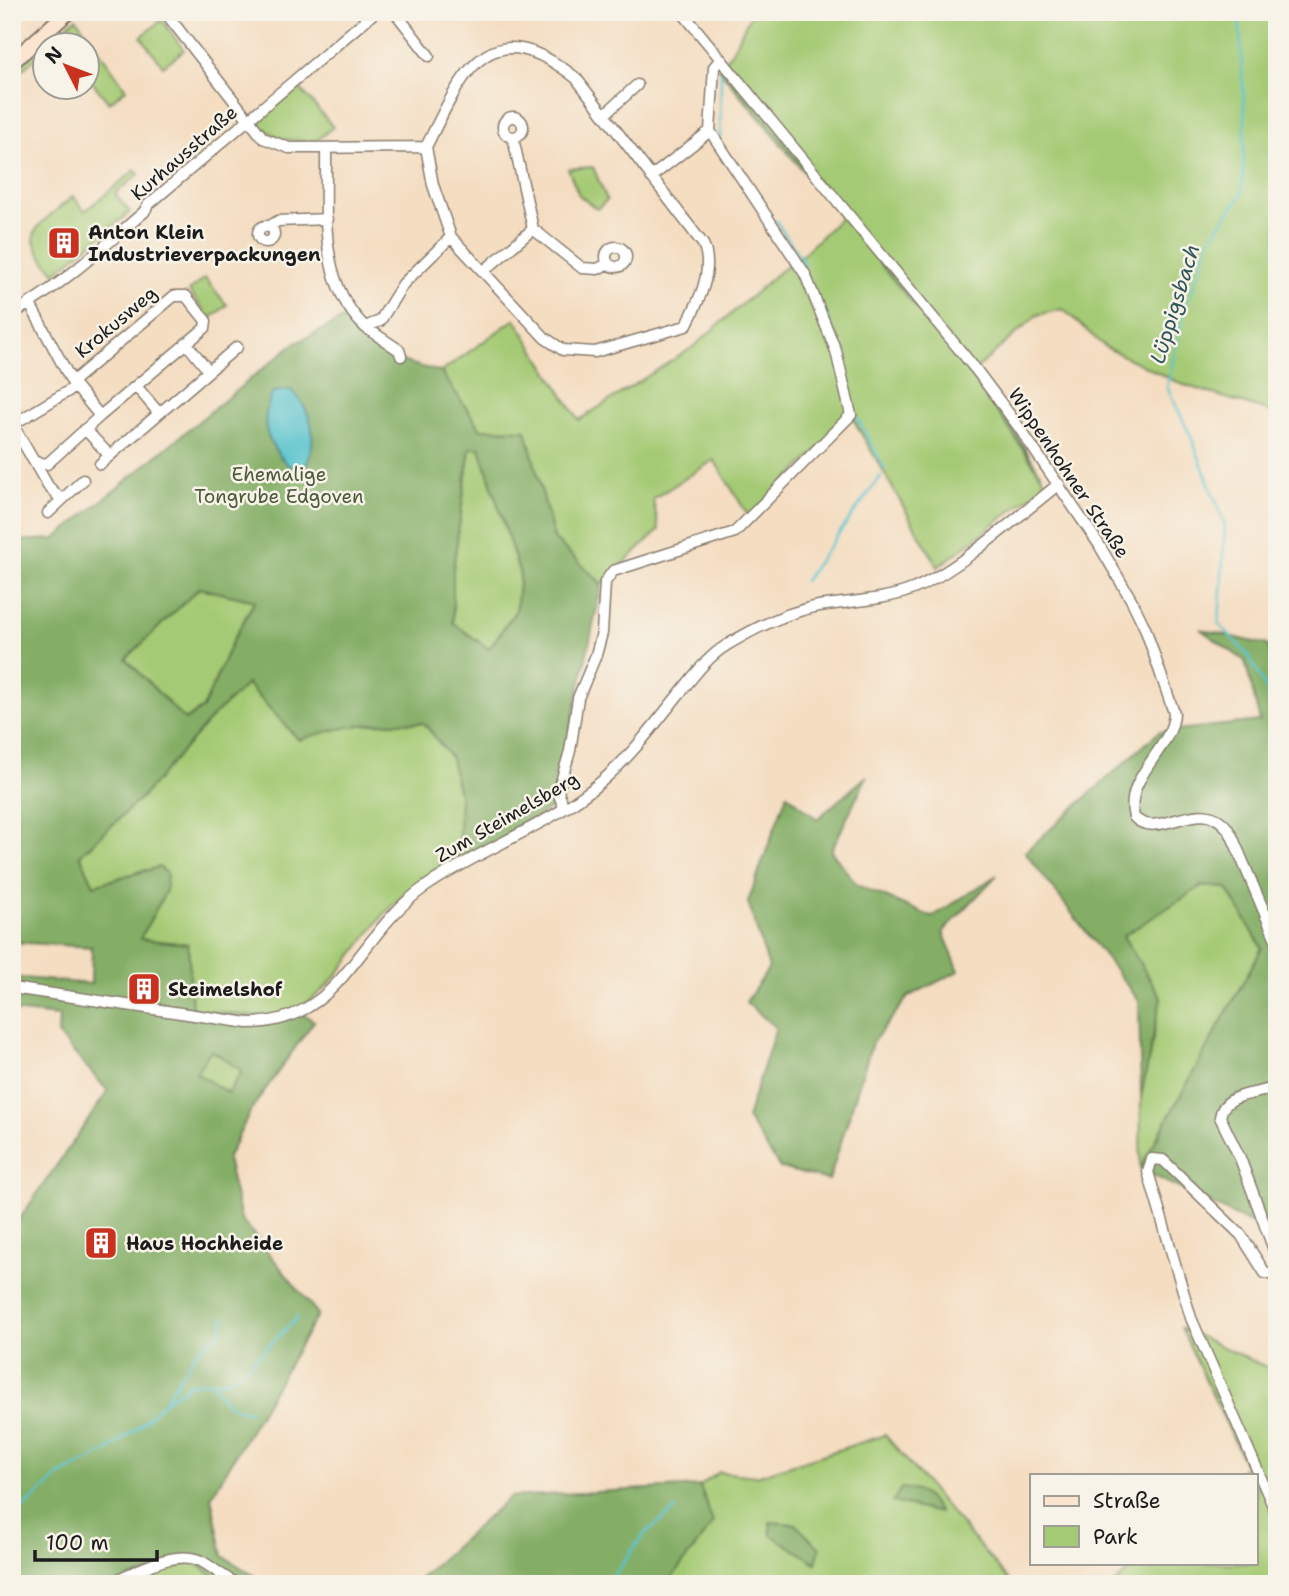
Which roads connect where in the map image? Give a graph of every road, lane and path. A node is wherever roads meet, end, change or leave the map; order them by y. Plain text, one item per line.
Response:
1 (68, 12) edge
2 (165, 12) edge
3 (375, 12) edge
4 (396, 12) edge
5 (681, 12) edge
6 (429, 56) dead end
7 (720, 60) junction
8 (12, 62) edge
9 (637, 85) dead end
10 (604, 115) junction
11 (247, 122) junction
12 (710, 131) junction
13 (513, 138) dead end
14 (426, 147) junction
15 (326, 149) junction
16 (651, 177) junction
17 (327, 219) junction
18 (533, 229) junction
19 (451, 237) junction
20 (258, 240) dead end
21 (608, 263) dead end
22 (484, 271) junction
23 (31, 306) junction
24 (12, 314) edge
25 (365, 327) junction
26 (186, 344) junction
27 (237, 347) dead end
28 (401, 356) dead end
29 (208, 370) junction
30 (73, 385) junction
31 (136, 386) junction
32 (158, 412) junction
33 (100, 416) junction
34 (13, 425) edge
35 (85, 429) junction
36 (109, 454) junction
37 (35, 462) junction
38 (100, 464) dead end
39 (83, 480) dead end
40 (1059, 484) junction
41 (62, 500) junction
42 (48, 513) dead end
43 (564, 808) junction
44 (1277, 942) edge
45 (12, 988) edge
46 (1277, 1086) edge
47 (1277, 1258) edge
48 (1277, 1276) edge
49 (1277, 1515) edge
50 (107, 1584) edge
51 (238, 1584) edge

1 - 8 main road
2 - 11 street
3 - 11 street, Kurhausstraße
4 - 6 street
5 - 7 street, Wippenhohner Straße
7 - 12 street
7 - 40 street, Wippenhohner Straße
9 - 10 street
10 - 14 street
10 - 16 street
11 - 15 street
11 - 23 street, Kurhausstraße
12 - 16 street
12 - 43 street
13 - 18 street
14 - 15 street
14 - 19 street
15 - 17 street
16 - 22 street
17 - 20 street
17 - 25 street
18 - 21 street
18 - 22 street
19 - 22 street
19 - 25 street
23 - 24 street, Kurhausstraße
23 - 30 street
25 - 28 street
26 - 29 street
26 - 30 street, Krokusweg
26 - 31 street
27 - 29 street
29 - 32 street
30 - 33 street
30 - 34 street, Krokusweg
31 - 32 street
31 - 33 street
32 - 36 street
33 - 35 street
34 - 37 street
35 - 36 street
35 - 37 street
36 - 38 street
37 - 41 street
39 - 41 street
40 - 43 street, Zum Steimelsberg
40 - 44 street, Wippenhohner Straße
41 - 42 street
43 - 45 street, Zum Steimelsberg
46 - 47 street
48 - 49 street
50 - 51 street

